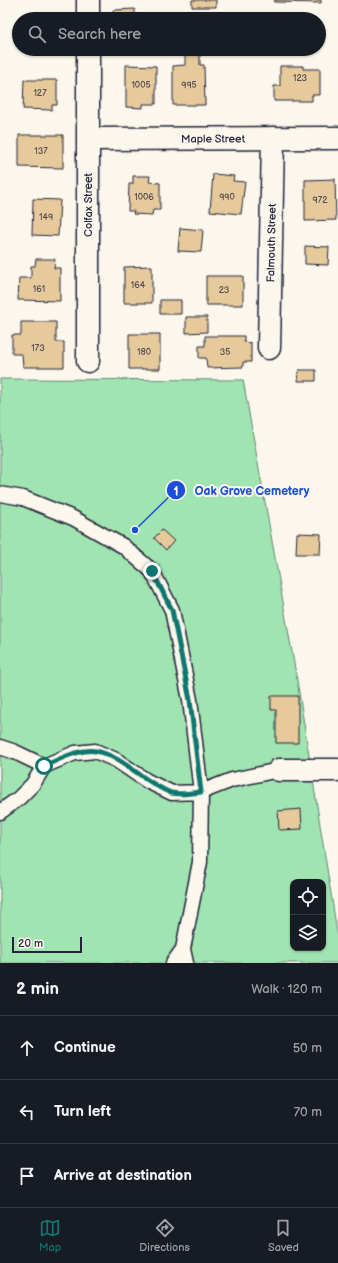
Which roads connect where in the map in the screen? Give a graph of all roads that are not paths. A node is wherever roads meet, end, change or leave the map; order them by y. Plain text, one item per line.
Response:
1 (88, 0) edge
2 (88, 12) edge
3 (88, 56) edge
4 (273, 138) junction
5 (338, 138) edge
6 (88, 139) junction
7 (269, 348) dead end
8 (88, 361) dead end
9 (0, 494) edge
10 (0, 747) edge
11 (44, 766) junction
12 (279, 770) joint
13 (338, 770) edge
14 (201, 792) junction
15 (0, 812) edge
16 (183, 949) junction
17 (173, 963) edge
18 (186, 963) edge

1 - 2 street
3 - 6 street, Colfax Street
4 - 5 street, Maple Street
4 - 6 street, Maple Street
4 - 7 street, Falmouth Street
6 - 8 street, Colfax Street
9 - 14 lane
10 - 11 lane
11 - 14 lane
11 - 15 lane
12 - 13 street
12 - 14 lane
14 - 16 lane
16 - 17 lane
16 - 18 lane

